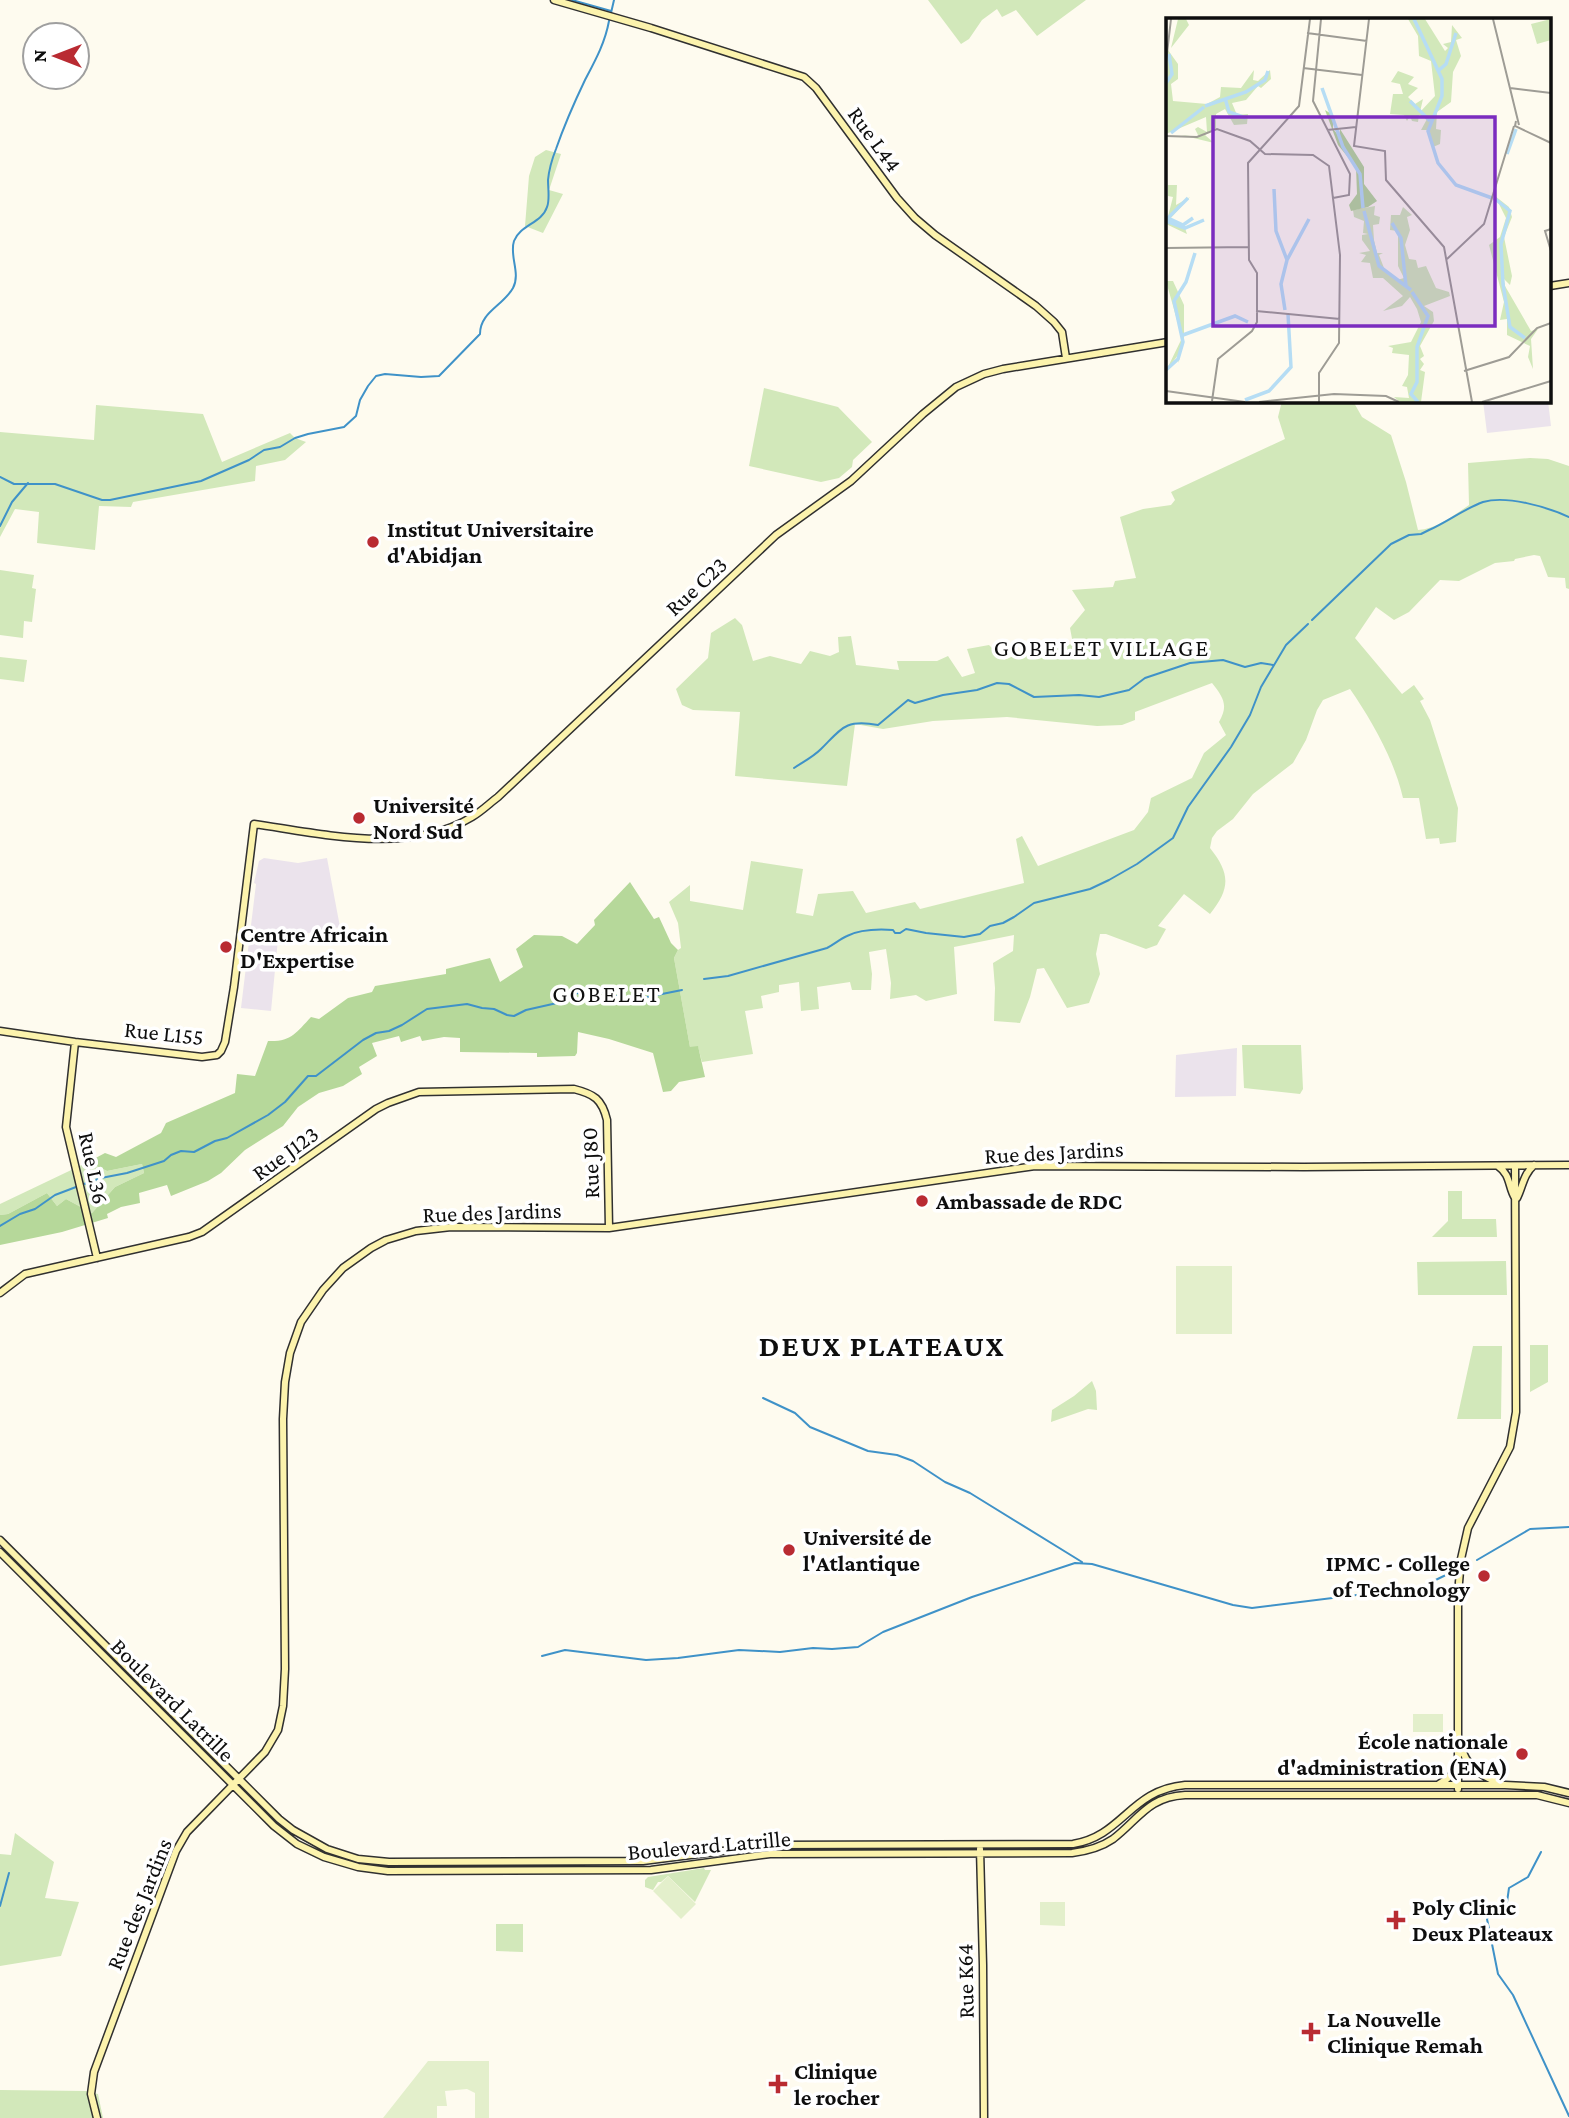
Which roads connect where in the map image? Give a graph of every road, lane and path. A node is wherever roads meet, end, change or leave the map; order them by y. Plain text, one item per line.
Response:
1 (554, 0) edge
2 (1166, 342) edge
3 (1066, 358) junction
4 (254, 824) joint
5 (0, 1031) edge
6 (75, 1042) junction
7 (598, 1099) joint
8 (1534, 1165) junction
9 (1569, 1165) edge
10 (1498, 1166) junction
11 (1515, 1166) junction
12 (1516, 1200) junction
13 (609, 1228) junction
14 (97, 1258) junction
15 (0, 1293) edge
16 (0, 1540) edge
17 (0, 1552) edge
18 (1458, 1736) junction
19 (1458, 1766) junction
20 (240, 1779) junction
21 (1436, 1785) junction
22 (1458, 1785) junction
23 (1505, 1785) junction
24 (233, 1786) junction
25 (1569, 1793) edge
26 (1458, 1795) junction
27 (1569, 1802) edge
28 (980, 1844) junction
29 (980, 1853) junction
30 (97, 2118) edge
31 (984, 2118) edge

1 - 3 main road, Rue L44
2 - 3 main road, Rue C23
3 - 4 main road, Rue C23
4 - 6 main road, Rue L155
5 - 6 main road, Rue L155
6 - 14 main road, Rue L36
7 - 13 main road, Rue J80
7 - 14 main road, Rue J123
8 - 9 main road, Rue des Jardins
8 - 11 main road, Rue des Jardins
8 - 12 main road
10 - 11 main road, Rue des Jardins
10 - 12 main road
10 - 13 main road, Rue des Jardins
11 - 12 main road
12 - 18 main road
13 - 20 main road, Rue des Jardins
14 - 15 main road, Rue J123
16 - 20 main road, Boulevard Latrille
17 - 24 main road, Boulevard Latrille
18 - 19 main road
18 - 23 main road
19 - 21 main road
19 - 22 main road
20 - 24 main road, Rue des Jardins
20 - 28 main road, Boulevard Latrille
21 - 22 main road, Boulevard Latrille
21 - 28 main road, Boulevard Latrille
22 - 23 main road
22 - 26 main road
23 - 25 main road
24 - 29 main road, Boulevard Latrille
24 - 30 main road, Rue des Jardins
26 - 27 main road, Boulevard Latrille
26 - 29 main road, Boulevard Latrille
28 - 29 main road, Rue K64
29 - 31 main road, Rue K64

